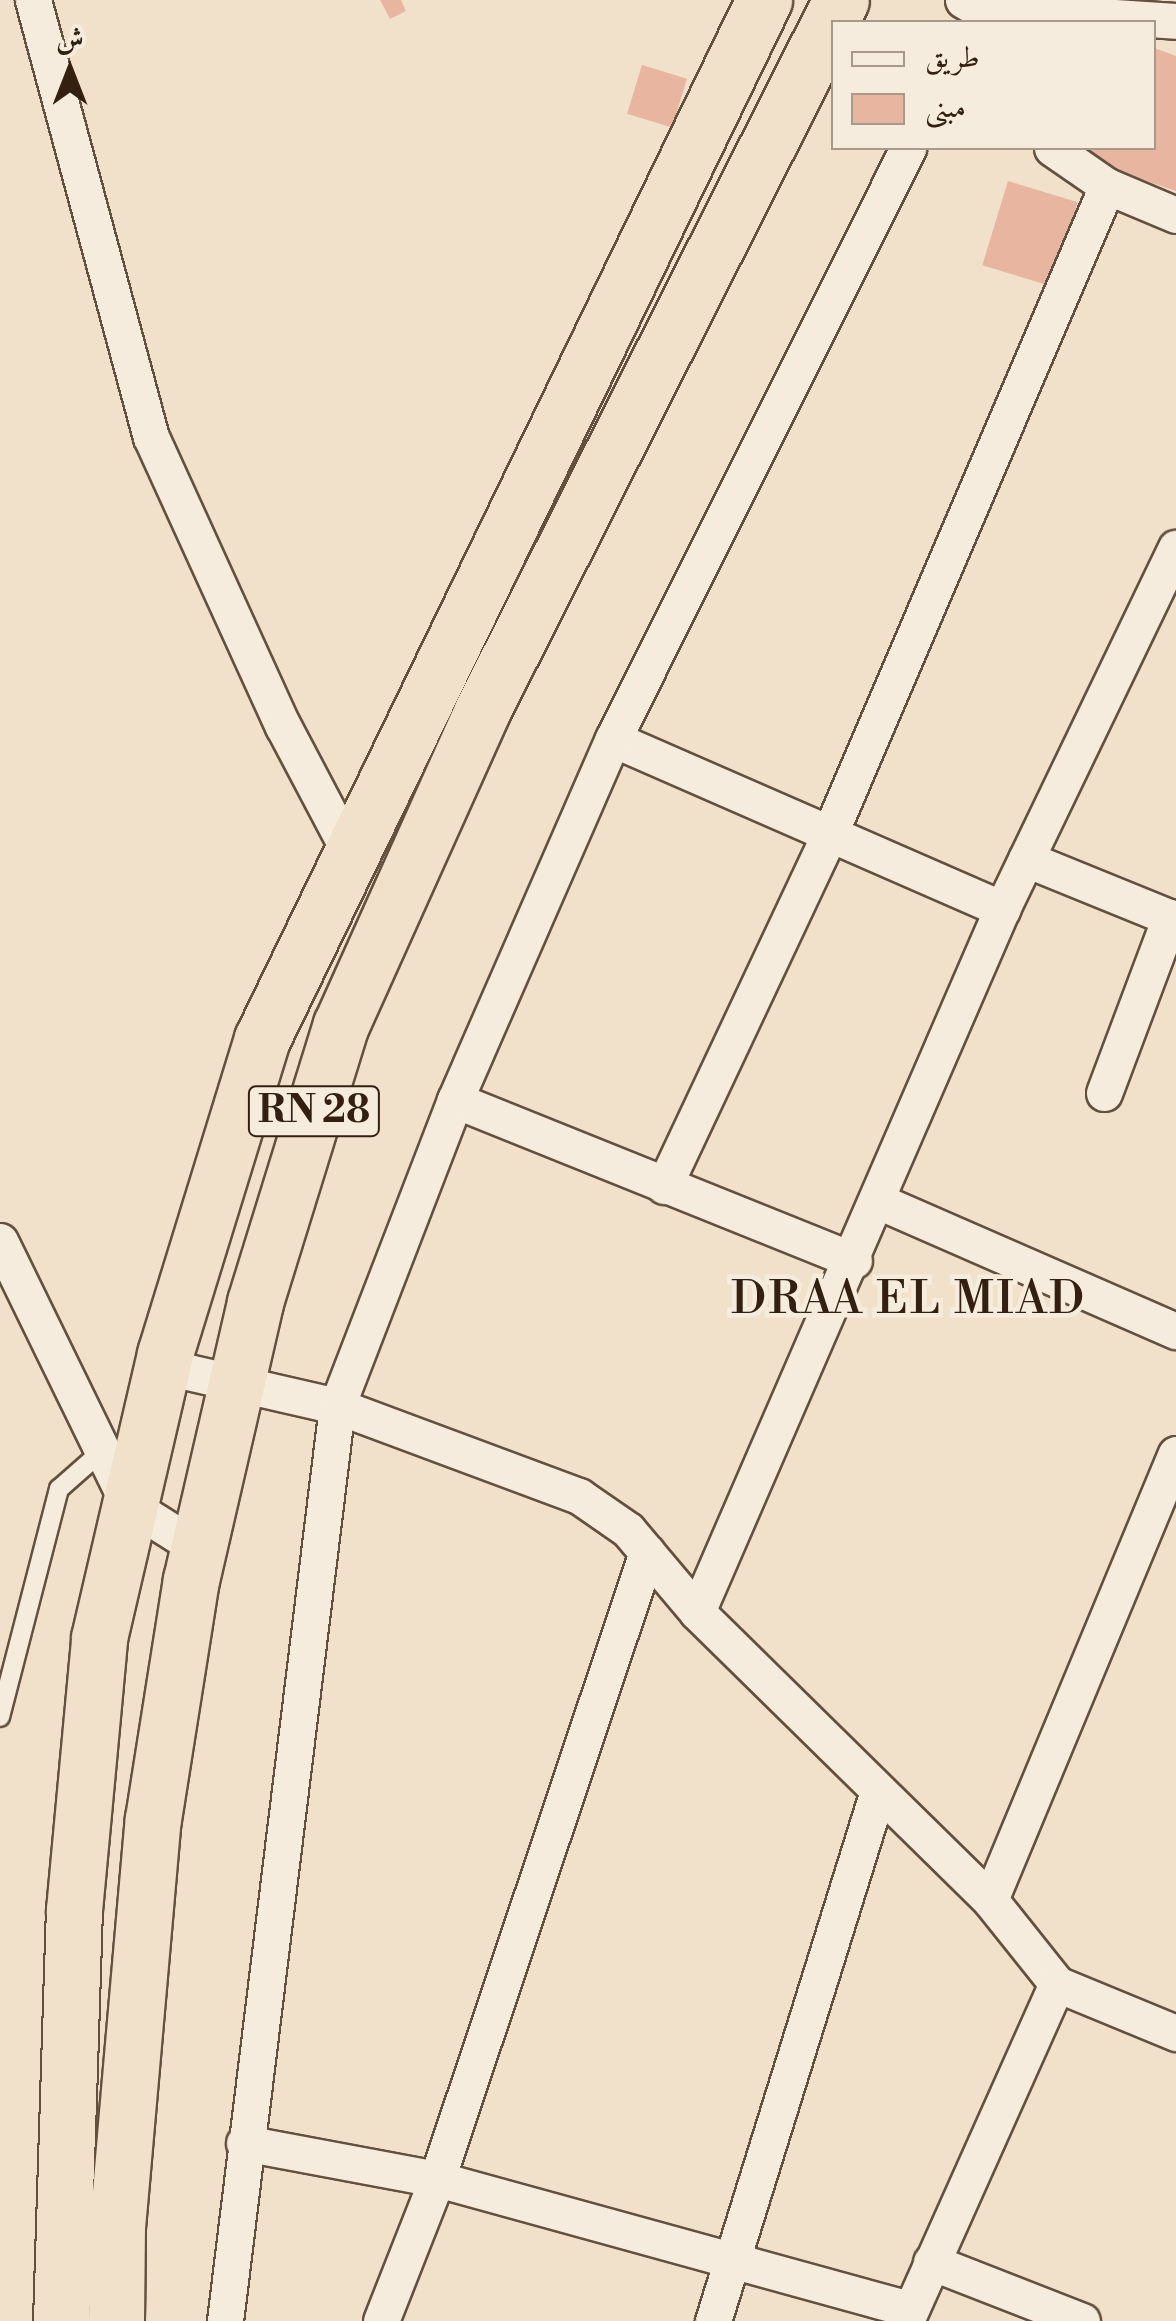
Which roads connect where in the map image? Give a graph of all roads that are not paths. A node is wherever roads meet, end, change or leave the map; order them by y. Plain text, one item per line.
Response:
1 (33, 0) edge
2 (764, 0) edge
3 (841, 0) edge
4 (973, 13) edge
5 (1151, 20) edge
6 (907, 150) edge
7 (1055, 150) edge
8 (1107, 186) junction
9 (1176, 215) edge
10 (1176, 548) edge
11 (613, 739) junction
12 (830, 833) junction
13 (351, 855) junction
14 (1026, 860) junction
15 (1002, 909) junction
16 (1173, 919) edge
17 (1104, 1093) dead end
18 (456, 1100) junction
19 (664, 1186) junction
20 (878, 1201) junction
21 (0, 1241) edge
22 (854, 1260) junction
23 (1176, 1331) edge
24 (162, 1366) junction
25 (232, 1385) junction
26 (337, 1406) junction
27 (101, 1452) junction
28 (1176, 1454) edge
29 (128, 1504) junction
30 (198, 1548) junction
31 (647, 1552) junction
32 (697, 1612) junction
33 (0, 1717) edge
34 (878, 1790) junction
35 (990, 1900) junction
36 (1057, 1984) junction
37 (1176, 2033) edge
38 (244, 2143) junction
39 (437, 2179) junction
40 (733, 2256) junction
41 (931, 2262) junction
42 (908, 2315) edge
43 (62, 2321) edge
44 (116, 2321) edge
45 (225, 2321) edge
46 (381, 2321) edge
47 (713, 2321) edge
48 (1082, 2321) edge

1 - 13 street
2 - 13 highway, RN 28
3 - 25 highway, RN 28
4 - 5 street
6 - 11 street
7 - 8 street
8 - 9 street
8 - 12 street
10 - 14 street
11 - 12 street
11 - 18 street
12 - 15 street
12 - 19 street
13 - 24 highway, RN 28
14 - 15 street
14 - 16 street
15 - 20 street
16 - 17 street
18 - 19 street
18 - 26 street
19 - 22 street
20 - 22 street
20 - 23 street
21 - 27 street
22 - 32 street
24 - 25 street
24 - 29 highway, RN 28
25 - 26 street
25 - 30 highway, RN 28
26 - 31 street
26 - 38 street
27 - 29 street
27 - 33 lane
28 - 35 street
29 - 30 street
29 - 43 highway, RN 28
30 - 44 highway, RN 28
31 - 32 street
31 - 39 street
32 - 34 street
34 - 35 street
34 - 40 street
35 - 36 street
36 - 37 street
36 - 41 street
38 - 39 street
38 - 45 street
39 - 40 street
39 - 46 street
40 - 42 street
40 - 47 street
41 - 42 street
41 - 48 street

